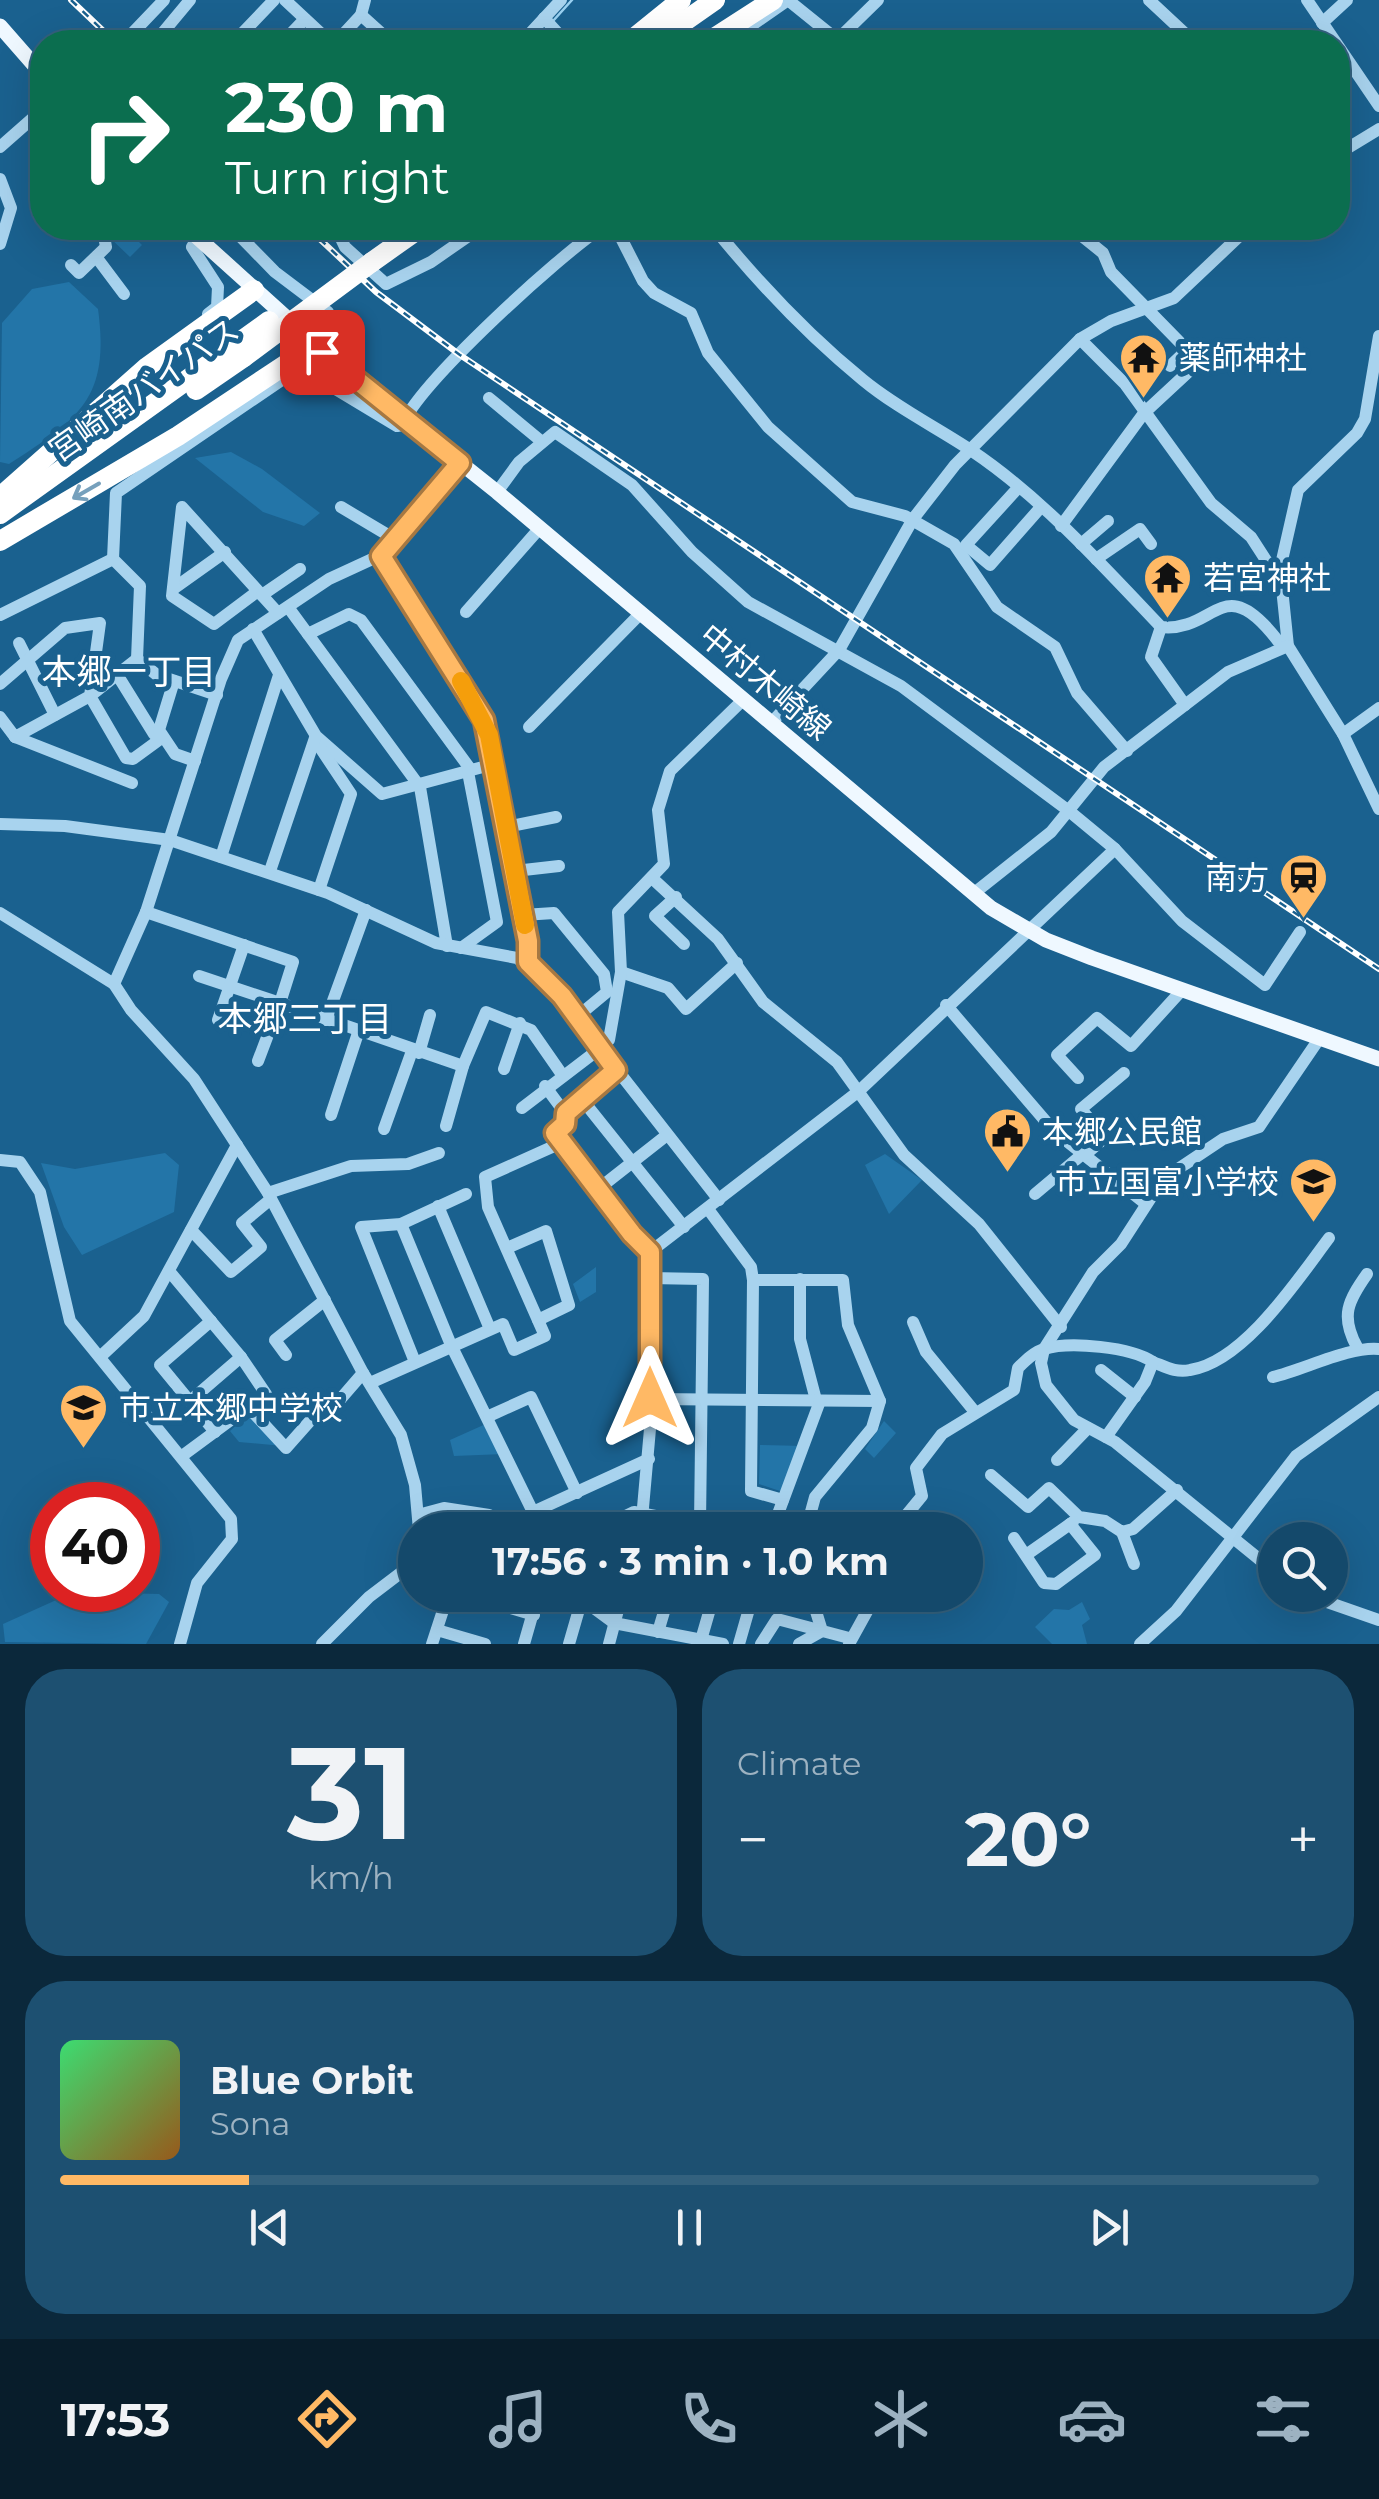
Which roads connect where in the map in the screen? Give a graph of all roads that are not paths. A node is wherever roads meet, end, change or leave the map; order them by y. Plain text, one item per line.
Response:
1 (164, 0) edge
2 (190, 0) edge
3 (274, 0) edge
4 (285, 0) edge
5 (349, 0) edge
6 (560, 0) edge
7 (680, 0) edge
8 (714, 0) edge
9 (735, 0) edge
10 (773, 0) edge
11 (878, 0) edge
12 (1149, 0) edge
13 (1307, 0) edge
14 (1347, 0) edge
15 (362, 8) edge
16 (544, 18) junction
17 (305, 19) junction
18 (1322, 23) junction
19 (0, 26) edge
20 (136, 30) edge
21 (164, 30) edge
22 (245, 30) edge
23 (294, 30) edge
24 (318, 30) edge
25 (343, 30) edge
26 (380, 30) edge
27 (533, 30) edge
28 (555, 30) edge
29 (644, 30) edge
30 (672, 30) edge
31 (693, 30) edge
32 (727, 30) edge
33 (745, 30) edge
34 (824, 30) edge
35 (848, 30) edge
36 (1181, 30) edge
37 (1327, 30) edge
38 (30, 60) edge
39 (1350, 64) edge
40 (1379, 106) edge
41 (30, 121) edge
42 (1379, 129) edge
43 (0, 147) edge
44 (1350, 147) edge
45 (0, 179) edge
46 (107, 240) edge
47 (195, 240) edge
48 (205, 240) edge
49 (244, 240) edge
50 (341, 240) edge
51 (386, 240) edge
52 (399, 240) edge
53 (463, 240) edge
54 (588, 240) edge
55 (622, 240) edge
56 (725, 240) edge
57 (1088, 240) edge
58 (1235, 240) edge
59 (0, 244) edge
60 (97, 258) junction
61 (367, 258) junction
62 (71, 265) dead end
63 (254, 290) junction
64 (124, 294) dead end
65 (1149, 311) junction
66 (328, 312) dead end
67 (294, 328) junction
68 (1379, 336) edge
69 (1080, 339) junction
70 (1188, 349) junction
71 (286, 364) junction
72 (1170, 366) dead end
73 (136, 368) dead end
74 (350, 376) junction
75 (489, 398) dead end
76 (1144, 413) junction
77 (405, 418) junction
78 (541, 441) junction
79 (972, 451) junction
80 (460, 463) junction
81 (1017, 489) junction
82 (496, 492) junction
83 (0, 498) edge
84 (342, 507) dead end
85 (1041, 508) junction
86 (0, 514) edge
87 (913, 519) junction
88 (1108, 521) dead end
89 (1061, 526) junction
90 (0, 530) edge
91 (539, 530) junction
92 (0, 541) edge
93 (398, 541) junction
94 (1081, 544) junction
95 (1151, 544) dead end
96 (963, 548) junction
97 (225, 552) junction
98 (381, 556) junction
99 (113, 559) junction
100 (1096, 559) junction
101 (300, 569) dead end
102 (1280, 573) junction
103 (173, 589) junction
104 (260, 593) junction
105 (283, 610) junction
106 (466, 612) dead end
107 (641, 613) junction
108 (0, 615) edge
109 (1161, 627) junction
110 (253, 629) junction
111 (308, 634) junction
112 (19, 643) dead end
113 (1288, 644) junction
114 (839, 650) junction
115 (137, 659) junction
116 (26, 662) junction
117 (279, 675) junction
118 (118, 676) junction
119 (174, 680) junction
120 (0, 684) edge
121 (218, 694) junction
122 (90, 696) junction
123 (743, 700) junction
124 (1184, 705) junction
125 (1379, 708) edge
126 (56, 715) junction
127 (0, 717) edge
128 (771, 724) junction
129 (529, 727) dead end
130 (1343, 734) junction
131 (15, 736) junction
132 (315, 738) junction
133 (1127, 751) junction
134 (195, 761) junction
135 (494, 764) junction
136 (470, 771) junction
137 (132, 783) dead end
138 (420, 787) junction
139 (1379, 809) edge
140 (1070, 811) junction
141 (556, 817) dead end
142 (0, 824) edge
143 (506, 827) junction
144 (170, 840) junction
145 (1116, 848) junction
146 (221, 857) junction
147 (559, 866) dead end
148 (515, 871) junction
149 (270, 872) junction
150 (653, 879) junction
151 (318, 890) junction
152 (973, 894) junction
153 (676, 897) junction
154 (366, 910) junction
155 (0, 912) edge
156 (146, 912) junction
157 (524, 914) junction
158 (1026, 929) junction
159 (1300, 932) dead end
160 (684, 944) dead end
161 (244, 946) junction
162 (454, 947) junction
163 (528, 962) junction
164 (738, 963) junction
165 (621, 972) junction
166 (199, 976) dead end
167 (114, 984) junction
168 (231, 987) junction
169 (1182, 990) junction
170 (280, 1003) junction
171 (946, 1005) junction
172 (430, 1015) dead end
173 (578, 1016) junction
174 (218, 1020) dead end
175 (326, 1020) junction
176 (520, 1023) junction
177 (359, 1030) junction
178 (1319, 1038) junction
179 (601, 1047) junction
180 (415, 1052) junction
181 (1379, 1059) edge
182 (258, 1061) dead end
183 (463, 1066) junction
184 (504, 1069) dead end
185 (616, 1070) junction
186 (1124, 1073) dead end
187 (562, 1076) junction
188 (1078, 1078) dead end
189 (546, 1086) junction
190 (858, 1091) junction
191 (581, 1098) junction
192 (522, 1108) dead end
193 (566, 1113) junction
194 (331, 1115) dead end
195 (446, 1126) dead end
196 (384, 1129) dead end
197 (668, 1135) junction
198 (561, 1143) junction
199 (237, 1145) junction
200 (1086, 1153) junction
201 (439, 1154) dead end
202 (0, 1160) edge
203 (632, 1163) junction
204 (597, 1190) junction
205 (466, 1194) dead end
206 (1035, 1194) dead end
207 (269, 1196) junction
208 (714, 1204) junction
209 (1146, 1204) junction
210 (438, 1206) junction
211 (401, 1224) junction
212 (684, 1227) junction
213 (192, 1230) junction
214 (1329, 1238) dead end
215 (507, 1248) junction
216 (650, 1252) junction
217 (169, 1270) junction
218 (1367, 1274) dead end
219 (650, 1278) junction
220 (800, 1279) junction
221 (754, 1280) junction
222 (325, 1300) junction
223 (538, 1320) junction
224 (211, 1321) junction
225 (914, 1322) dead end
226 (1061, 1327) junction
227 (490, 1329) junction
228 (451, 1345) junction
229 (1357, 1347) junction
230 (1044, 1349) junction
231 (1379, 1349) edge
232 (286, 1355) dead end
233 (241, 1356) junction
234 (100, 1357) junction
235 (415, 1362) junction
236 (1153, 1362) junction
237 (1101, 1370) dead end
238 (1272, 1377) dead end
239 (366, 1378) junction
240 (1134, 1396) junction
241 (1379, 1397) edge
242 (650, 1398) junction
243 (704, 1399) junction
244 (190, 1400) junction
245 (751, 1400) junction
246 (818, 1400) junction
247 (880, 1401) junction
248 (250, 1408) junction
249 (975, 1412) junction
250 (489, 1416) junction
251 (1088, 1428) junction
252 (216, 1432) junction
253 (1106, 1437) junction
254 (182, 1456) junction
255 (648, 1460) junction
256 (1058, 1460) dead end
257 (991, 1475) dead end
258 (1177, 1490) junction
259 (577, 1493) junction
260 (783, 1500) junction
261 (417, 1512) edge
262 (437, 1512) edge
263 (474, 1512) edge
264 (533, 1512) joint
265 (646, 1512) edge
266 (693, 1512) edge
267 (779, 1512) edge
268 (811, 1512) edge
269 (909, 1512) edge
270 (1074, 1520) junction
271 (1122, 1532) junction
272 (1231, 1535) junction
273 (1014, 1538) dead end
274 (1026, 1555) junction
275 (1258, 1558) edge
276 (1134, 1564) dead end
277 (398, 1575) edge
278 (1348, 1609) edge
279 (443, 1612) edge
280 (524, 1612) edge
281 (535, 1612) edge
282 (576, 1612) edge
283 (599, 1612) edge
284 (617, 1612) edge
285 (663, 1612) edge
286 (711, 1612) edge
287 (748, 1612) edge
288 (816, 1612) edge
289 (869, 1612) edge
290 (534, 1615) junction
291 (1379, 1620) edge
292 (614, 1623) junction
293 (822, 1631) junction
294 (658, 1632) junction
295 (435, 1637) edge
296 (850, 1641) edge
297 (705, 1642) edge
298 (180, 1644) edge
299 (322, 1644) edge
300 (486, 1644) edge
301 (524, 1644) edge
302 (569, 1644) edge
303 (609, 1644) edge
304 (724, 1644) edge
305 (739, 1644) edge
306 (761, 1644) edge
307 (799, 1644) edge
308 (1140, 1644) edge

1 - 20 street
2 - 21 street
3 - 22 street
4 - 17 street
5 - 15 street
6 - 16 street
7 - 29 highway
8 - 30 highway
9 - 31 highway
10 - 32 highway
11 - 35 street
12 - 36 street
13 - 18 street
14 - 18 street
15 - 25 street
15 - 26 street
16 - 27 street
16 - 28 street
17 - 23 street
17 - 24 street
18 - 37 street
19 - 38 main road
33 - 34 street
39 - 40 street
41 - 43 street
42 - 44 street
45 - 59 street
46 - 60 street
47 - 73 street
48 - 63 main road, 中村木崎線
49 - 66 street
50 - 53 street
51 - 61 highway, 宮崎南バイパス
52 - 61 highway, 宮崎南バイパス
54 - 77 street
55 - 87 street
56 - 79 street
57 - 65 street
58 - 65 street
60 - 62 street
60 - 64 street
61 - 86 highway, 宮崎南バイパス
61 - 90 highway, 宮崎南バイパス, bridge
63 - 67 main road, 中村木崎線
63 - 83 highway
65 - 69 street
65 - 70 street
67 - 71 street
67 - 74 main road, 中村木崎線
68 - 102 street
69 - 76 street
69 - 79 street
70 - 72 street
70 - 76 street
71 - 74 highway
71 -> 92 highway
74 - 77 main road, 中村木崎線
75 - 78 street
76 - 89 street
76 - 102 street
77 - 80 main road, 中村木崎線
77 - 99 street
78 - 82 street
78 - 114 street
79 - 81 street
79 - 87 street
80 - 82 main road, 中村木崎線
80 - 93 street
81 - 85 street
81 - 96 street
82 - 91 main road, 中村木崎線
84 - 93 street
85 - 89 street
85 - 96 street
87 - 96 street
87 - 114 street
88 - 94 street
89 - 94 street
91 - 106 street
91 - 107 main road, 中村木崎線
93 - 98 street
94 - 100 street
95 - 100 street
96 - 133 street
97 - 103 street
97 - 103 street
97 - 104 street
98 - 105 street
98 - 135 street
99 - 108 street
99 - 115 street
100 - 109 street
101 - 104 street
102 - 113 street
103 - 104 street
104 - 105 street
105 - 110 street
105 - 111 street
107 - 123 main road, 中村木崎線
107 - 129 street
109 - 113 street
109 - 124 street
110 - 117 street
110 - 121 street
111 - 136 street
111 - 138 street
112 - 116 street
113 - 124 street
113 - 130 street
114 - 128 street
114 - 140 street
115 - 118 street
115 - 119 street
116 - 120 street
116 - 122 street
116 - 126 street
117 - 132 street
117 - 146 street
118 - 122 street
118 - 122 street
119 - 121 street
119 - 134 street
121 - 134 street
122 - 126 street
123 - 128 main road, 中村木崎線
123 - 150 street
124 - 133 street
125 - 130 street
126 - 131 street
127 - 131 street
128 - 152 main road, 中村木崎線
130 - 139 street
131 - 137 street
132 - 138 street
132 - 149 street
132 - 151 street
133 - 140 street
134 - 144 street
135 - 136 street
135 - 143 street
136 - 138 street
136 - 162 street
138 - 162 street
140 - 145 street
140 - 152 street
141 - 143 street
142 - 144 street
143 - 148 street
144 - 146 street
144 - 156 street
145 - 158 street
145 - 159 street
146 - 149 street
147 - 148 street
148 - 157 street
149 - 151 street
150 - 153 street
150 - 165 street
151 - 154 street
152 - 158 main road, 中村木崎線
153 - 160 street
153 - 164 street
154 - 162 street
154 - 175 street
155 - 167 street
156 - 161 street
156 - 167 street
157 - 163 street
157 - 173 street
158 - 169 main road, 中村木崎線
158 - 171 street
161 - 168 street
161 - 170 street
162 - 163 street
163 - 173 street
164 - 165 street
164 - 190 street
165 - 179 street
166 - 168 street
167 - 199 street
168 - 170 street
168 - 174 street
169 - 178 main road, 中村木崎線
169 - 188 street
170 - 175 street
170 - 182 street
171 - 190 street
171 - 200 street
172 - 180 street
173 - 179 street
175 - 177 street
176 - 183 street
176 - 184 street
176 - 187 street
177 - 180 street
177 - 194 street
178 - 181 main road, 中村木崎線
178 - 209 street
179 - 185 street
179 - 187 street
180 - 183 street
180 - 196 street
183 - 195 street
185 - 191 street
185 - 197 street
186 - 200 street
187 - 189 street
189 - 192 street
189 - 193 street
190 - 208 street
190 - 226 street
191 - 193 street
191 - 203 street
193 - 198 street
197 - 203 street
197 - 208 street
198 - 204 street
198 - 215 street
199 - 207 street
199 - 213 street
200 - 206 street
200 - 209 street
201 - 207 street
202 - 234 street
203 - 204 street
203 - 212 street
204 - 216 street
205 - 210 street
207 - 213 street
207 - 222 street
208 - 212 street
208 - 221 street
209 - 226 street
210 - 211 street
210 - 227 street
211 - 228 street
211 - 235 street
212 - 216 street
213 - 217 street
214 - 236 street
215 - 223 street
215 - 223 street
216 - 219 street
217 - 224 street
217 - 234 street
218 - 229 street
219 - 242 street
219 - 243 street
220 - 221 street
220 - 246 street
220 - 247 street
221 - 245 street
222 - 232 street
222 - 239 street
223 - 227 street
224 - 233 street
224 - 244 street
225 - 249 street
226 - 230 street
227 - 228 street
228 - 235 street
228 - 250 street
229 - 231 street
229 - 238 street
230 - 236 street
230 - 249 street
230 - 251 street
233 - 244 street
233 - 248 street
234 - 254 street
235 - 239 street
236 - 240 street
237 - 240 street
239 - 248 street
239 - 261 street
240 - 253 street
241 - 272 street
242 - 243 street
242 - 255 street
243 - 245 street
243 - 266 street
244 - 252 street
245 - 246 street
245 - 260 street
246 - 247 street
246 - 260 street
247 - 268 street
248 - 252 street
249 - 269 street
250 - 259 street
250 - 264 street
251 - 253 street
251 - 256 street
252 - 254 street
253 - 258 street
254 - 298 street
255 - 259 street
255 - 265 street
257 - 270 street
258 - 271 street
258 - 272 street
259 - 264 street
260 - 267 street
262 - 263 street
270 - 271 street
270 - 274 street
270 - 274 street
271 - 276 street
272 - 275 street
272 - 308 street
273 - 274 street
277 - 299 street
278 - 291 street
279 - 295 street
280 - 290 street
281 - 290 street
282 - 302 street
283 - 292 street
284 - 292 street
285 - 294 street
286 - 297 street
287 - 305 street
288 - 293 street
289 - 296 street
290 - 301 street
292 - 294 street
292 - 303 street
293 - 296 street
293 - 306 street
293 - 307 street
294 - 297 street
295 - 300 street
297 - 304 street

